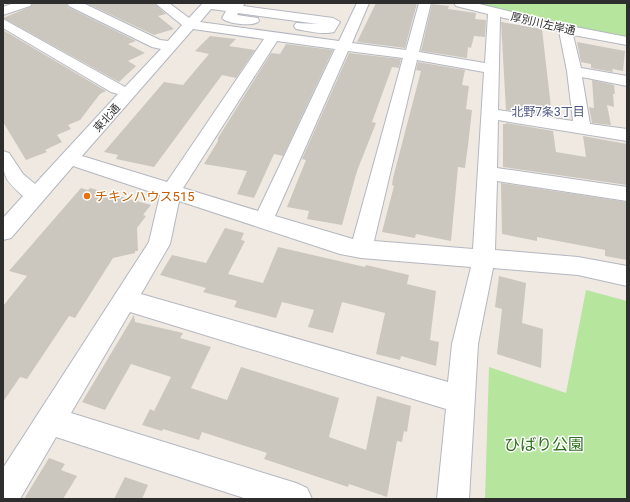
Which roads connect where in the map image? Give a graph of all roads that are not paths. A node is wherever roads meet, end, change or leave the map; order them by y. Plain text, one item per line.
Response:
1 (26, 3) edge
2 (73, 3) edge
3 (160, 3) edge
4 (363, 3) edge
5 (425, 3) edge
6 (460, 3) edge
7 (209, 4) edge
8 (237, 6) edge
9 (3, 11) edge
10 (494, 12) junction
11 (242, 20) junction
12 (3, 23) edge
13 (190, 25) junction
14 (565, 29) junction
15 (233, 31) junction
16 (273, 36) junction
17 (627, 41) edge
18 (171, 46) junction
19 (344, 46) junction
20 (412, 55) junction
21 (491, 69) junction
22 (574, 71) junction
23 (627, 81) edge
24 (130, 93) junction
25 (489, 114) junction
26 (582, 128) junction
27 (627, 135) edge
28 (3, 157) edge
29 (71, 159) junction
30 (487, 173) junction
31 (171, 191) junction
32 (627, 194) edge
33 (36, 196) junction
34 (263, 221) junction
35 (3, 232) edge
36 (361, 249) junction
37 (484, 258) junction
38 (627, 276) edge
39 (126, 300) junction
40 (461, 400) junction
41 (51, 421) junction
42 (3, 496) edge
43 (296, 499) edge
44 (453, 499) edge

1 - 9 street
2 - 18 street
3 - 13 street
4 - 19 street
5 - 20 street
6 - 10 street, 厚別川左岸通
7 - 8 street
7 - 13 street, 東北通
8 - 11 street
8 - 11 street
10 - 14 street, 厚別川左岸通
10 - 21 street
11 - 15 street
12 - 24 street
13 - 15 street
13 - 18 street, 東北通
14 - 17 street, 厚別川左岸通
14 - 22 street
15 - 16 street
16 - 19 street
16 - 31 street
18 - 24 street, 東北通
19 - 20 street
19 - 34 street
20 - 21 street
20 - 36 street
21 - 25 street
22 - 23 street
22 - 26 street
24 - 29 street, 東北通
25 - 26 street
25 - 30 street
26 - 27 street
28 - 33 street
29 - 31 street
29 - 33 street, 東北通
30 - 32 street
30 - 37 street
31 - 34 street
31 - 39 street
33 - 35 street, 東北通
34 - 36 street
36 - 37 street
37 - 38 street
37 - 40 street
39 - 40 street
39 - 41 street
40 - 44 street
41 - 42 street
41 - 43 street

